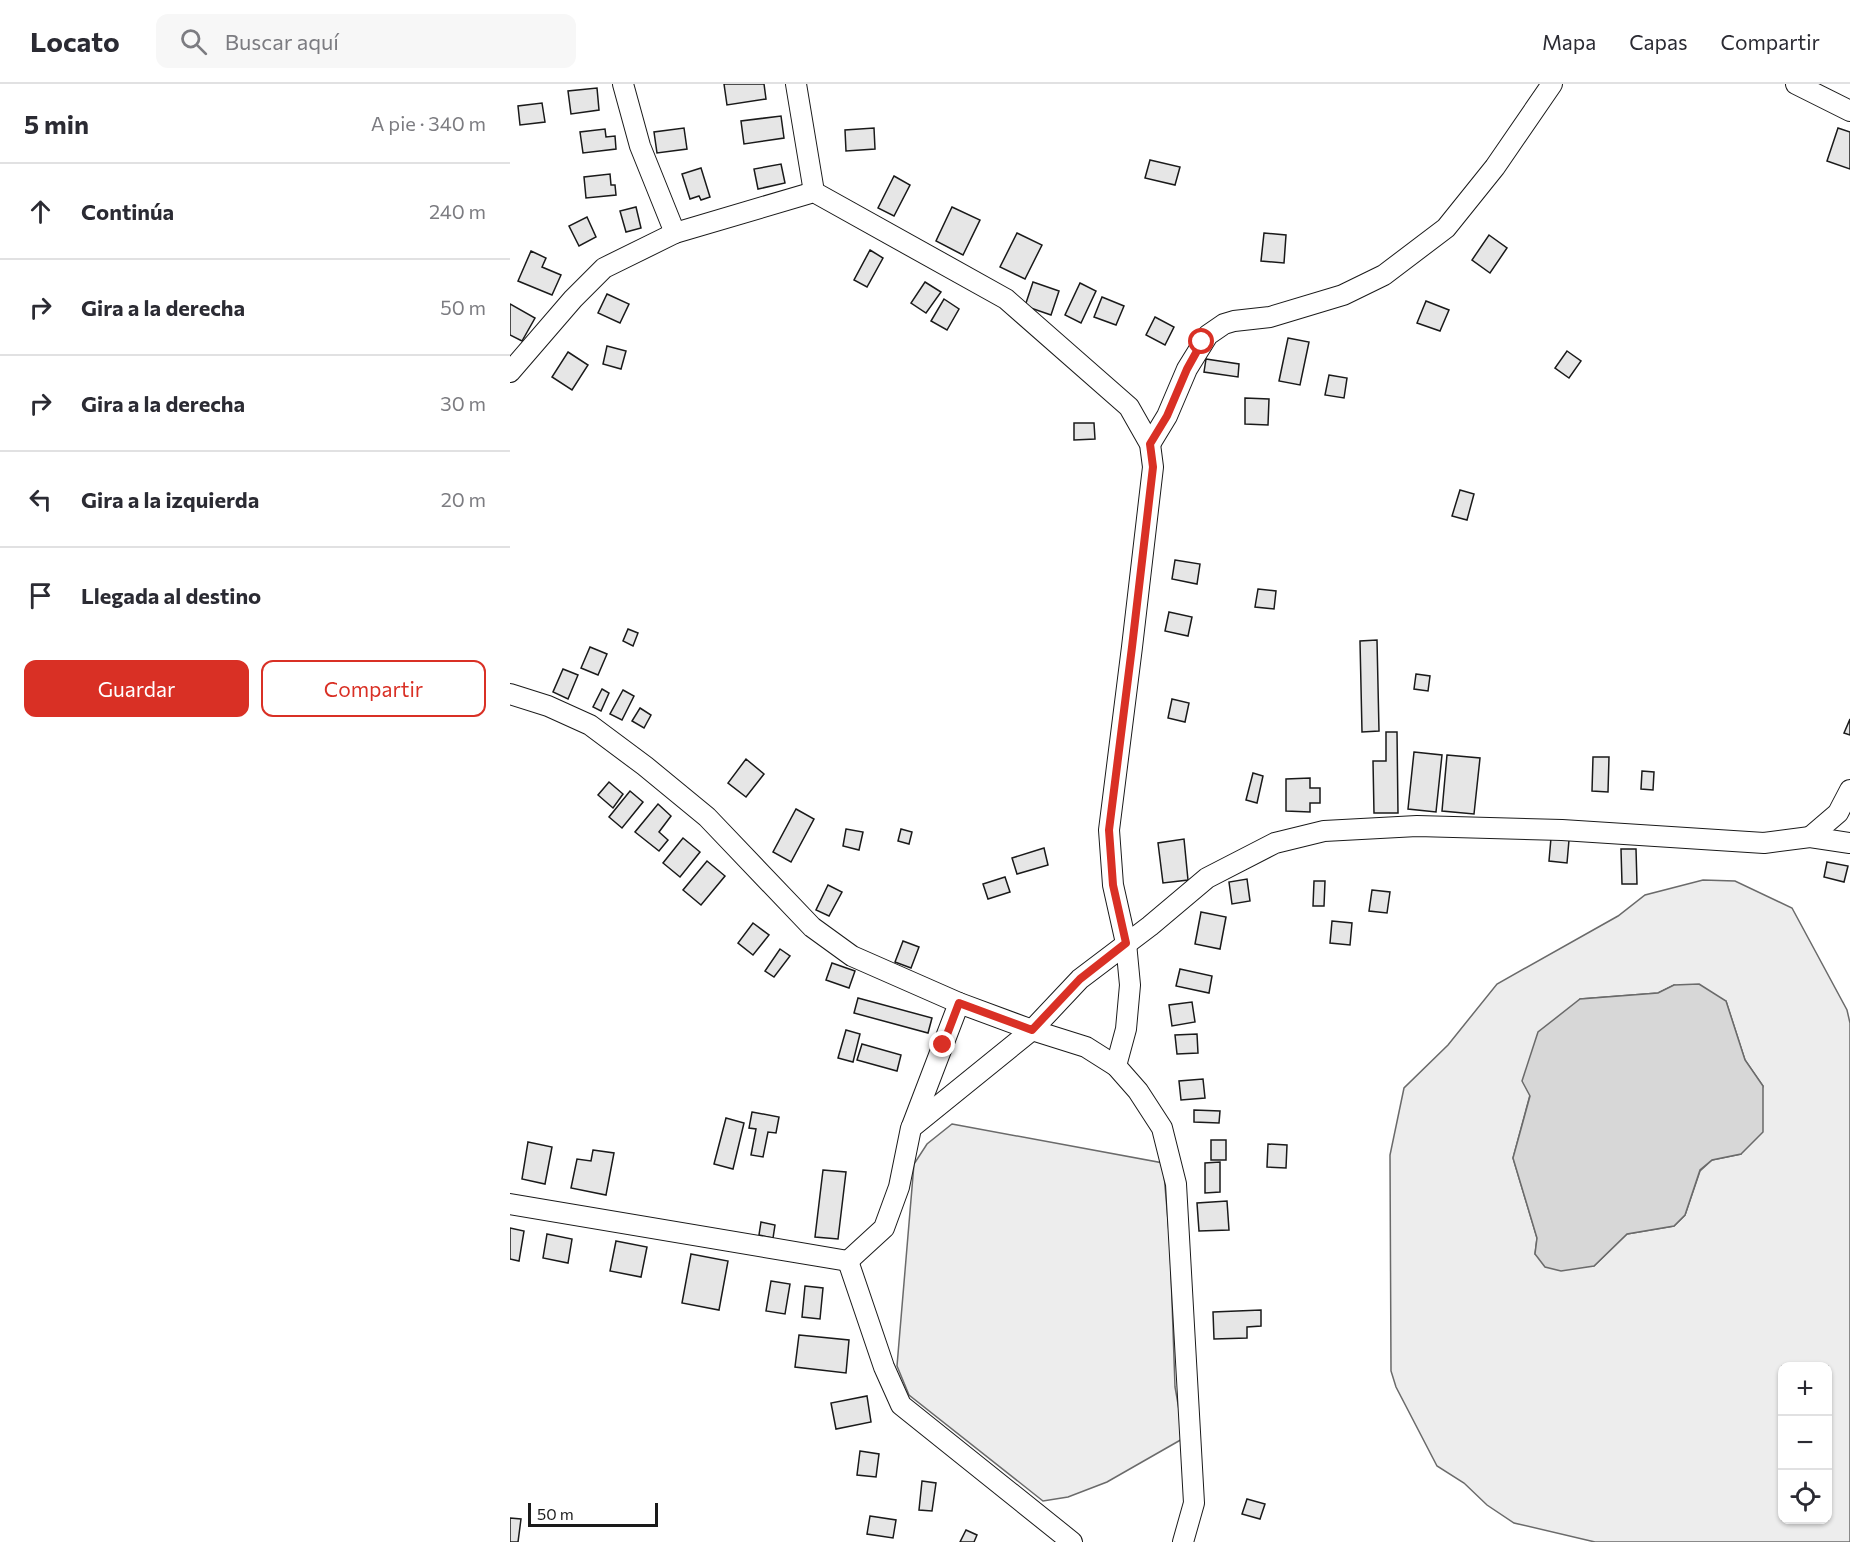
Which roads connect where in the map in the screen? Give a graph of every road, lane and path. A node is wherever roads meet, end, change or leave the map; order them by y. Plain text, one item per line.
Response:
1 (623, 84) edge
2 (796, 84) edge
3 (1552, 84) edge
4 (1796, 84) edge
5 (1850, 111) edge
6 (814, 192) junction
7 (675, 233) junction
8 (510, 372) edge
9 (1150, 444) junction
10 (510, 694) edge
11 (1850, 790) edge
12 (1810, 837) junction
13 (1850, 843) edge
14 (1126, 943) junction
15 (959, 1003) junction
16 (1032, 1030) junction
17 (1116, 1066) junction
18 (911, 1128) junction
19 (510, 1204) edge
20 (848, 1261) junction
21 (1072, 1542) edge
22 (1183, 1542) edge

1 - 7 street
2 - 6 street
3 - 9 street
4 - 5 street
6 - 7 street
6 - 9 street
7 - 8 street
9 - 14 street
10 - 15 street
11 - 12 street
12 - 13 street
12 - 14 street
14 - 16 street
14 - 17 street
15 - 16 street
15 - 18 street
16 - 17 street
16 - 18 street
17 - 22 street
18 - 20 street
19 - 20 street
20 - 21 street

